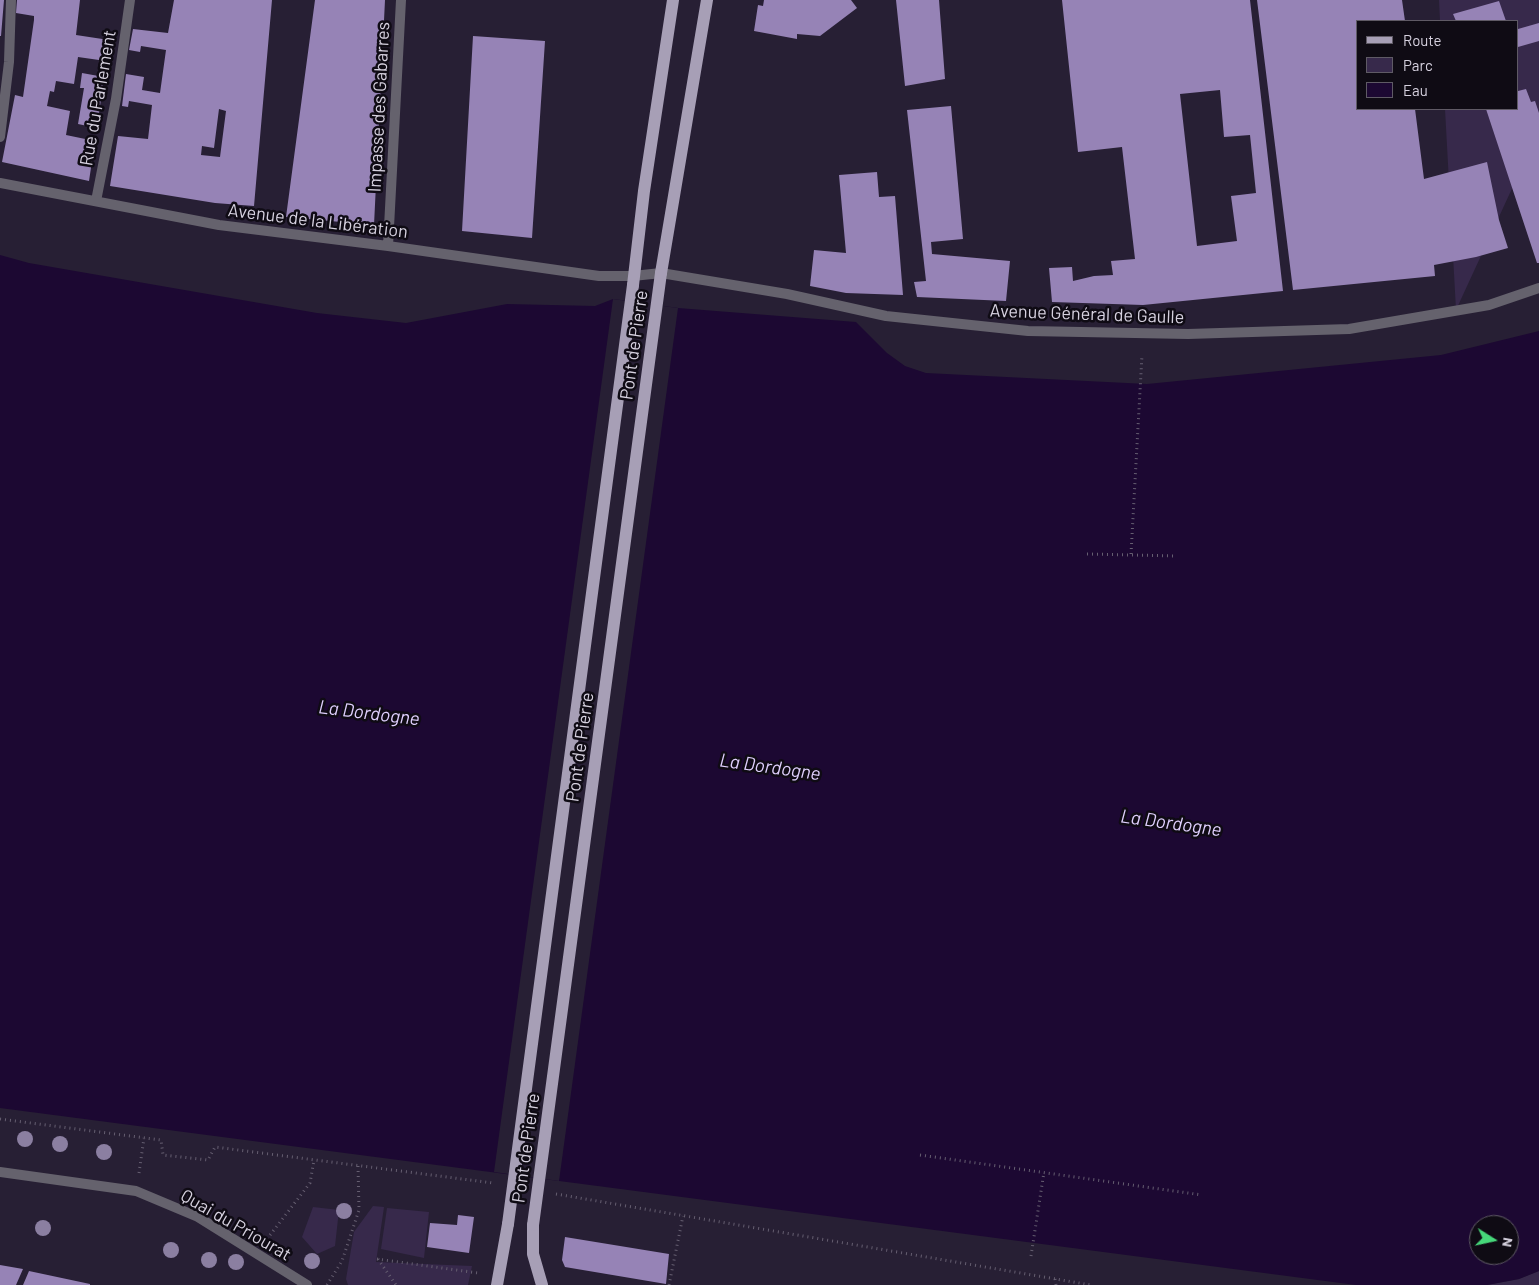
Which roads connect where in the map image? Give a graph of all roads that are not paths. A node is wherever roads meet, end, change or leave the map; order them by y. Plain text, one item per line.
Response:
1 (11, 0) edge
2 (130, 0) edge
3 (401, 0) edge
4 (673, 0) edge
5 (707, 0) edge
6 (0, 137) edge
7 (0, 182) edge
8 (96, 201) junction
9 (388, 246) junction
10 (661, 273) junction
11 (633, 281) junction
12 (1539, 288) edge
13 (0, 1172) edge
14 (498, 1280) edge
15 (307, 1285) edge
16 (542, 1285) edge

1 - 6 street
2 - 8 street, Rue du Parlement
3 - 9 street, Impasse des Gabarres
4 - 11 main road
5 - 10 main road, Pont de Pierre
7 - 8 street, Avenue de la Libération
8 - 9 street, Avenue de la Libération
9 - 11 street, Avenue de la Libération
10 - 11 street, Avenue Général de Gaulle
10 - 12 street, Avenue Général de Gaulle
10 - 16 main road, Pont de Pierre, bridge
11 - 14 main road, bridge
13 - 15 street, Quai du Priourat

